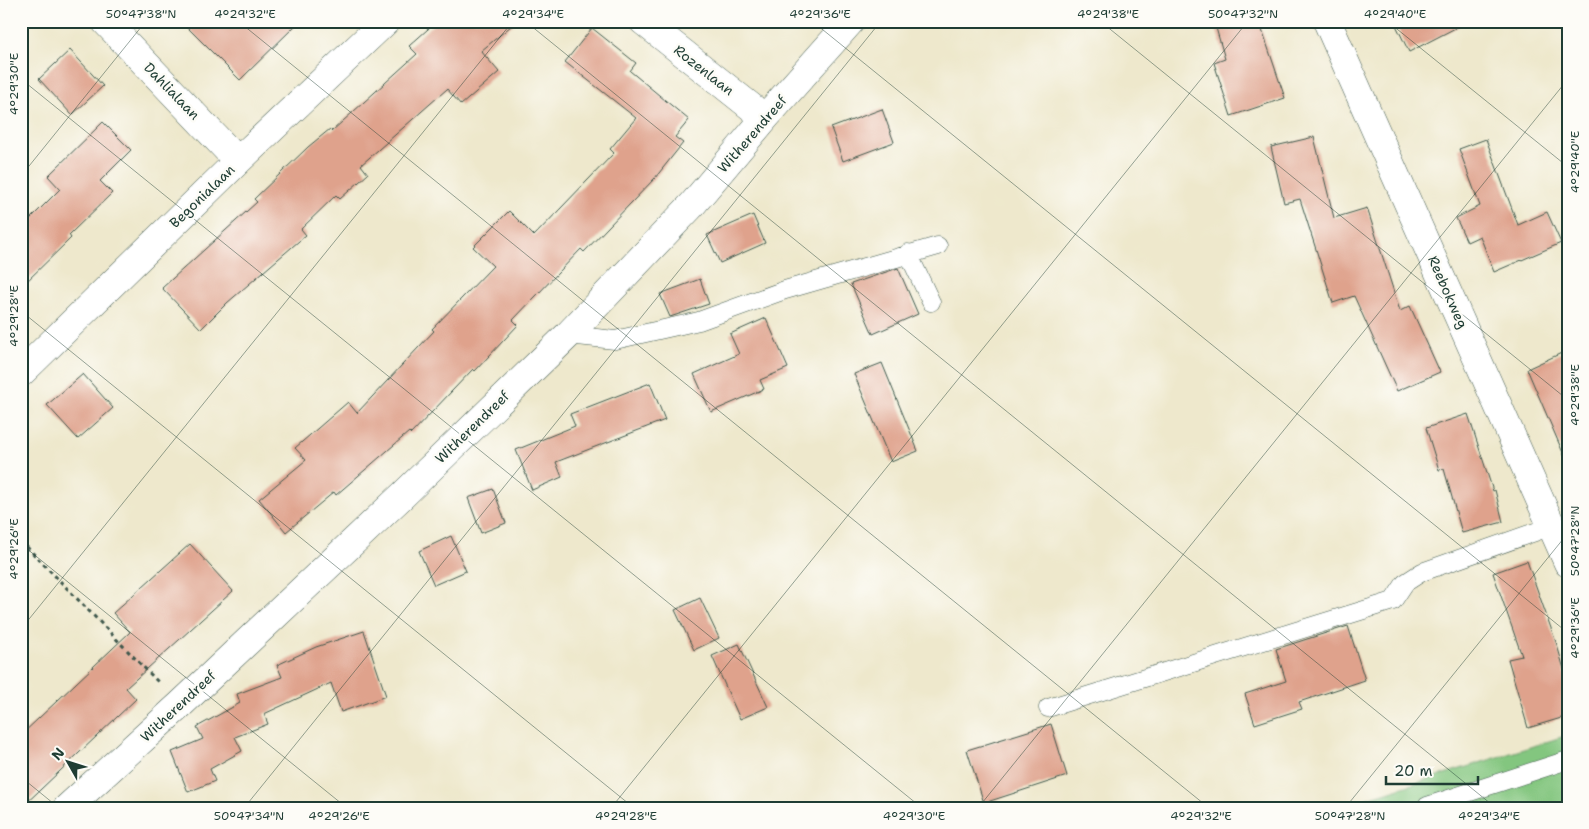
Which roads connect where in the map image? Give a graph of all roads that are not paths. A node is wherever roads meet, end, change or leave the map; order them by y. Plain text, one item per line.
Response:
1 (105, 21) edge
2 (386, 21) edge
3 (642, 21) edge
4 (851, 21) edge
5 (1327, 21) edge
6 (765, 118) junction
7 (238, 161) junction
8 (938, 246) dead end
9 (908, 253) junction
10 (931, 302) dead end
11 (568, 335) junction
12 (21, 373) edge
13 (1552, 526) junction
14 (1568, 563) edge
15 (1048, 708) dead end
16 (1568, 760) edge
17 (1427, 806) dead end
18 (67, 808) edge

1 - 7 street, Dahlialaan
2 - 7 street, Begonialaan
3 - 6 street, Rozenlaan
4 - 6 street, Witherendreef
5 - 13 street, Reebokweg
6 - 11 street, Witherendreef
7 - 12 street, Begonialaan
8 - 9 lane
9 - 10 lane
9 - 11 lane
11 - 18 street, Witherendreef
13 - 14 street, Reebokweg
13 - 15 lane
16 - 17 lane

